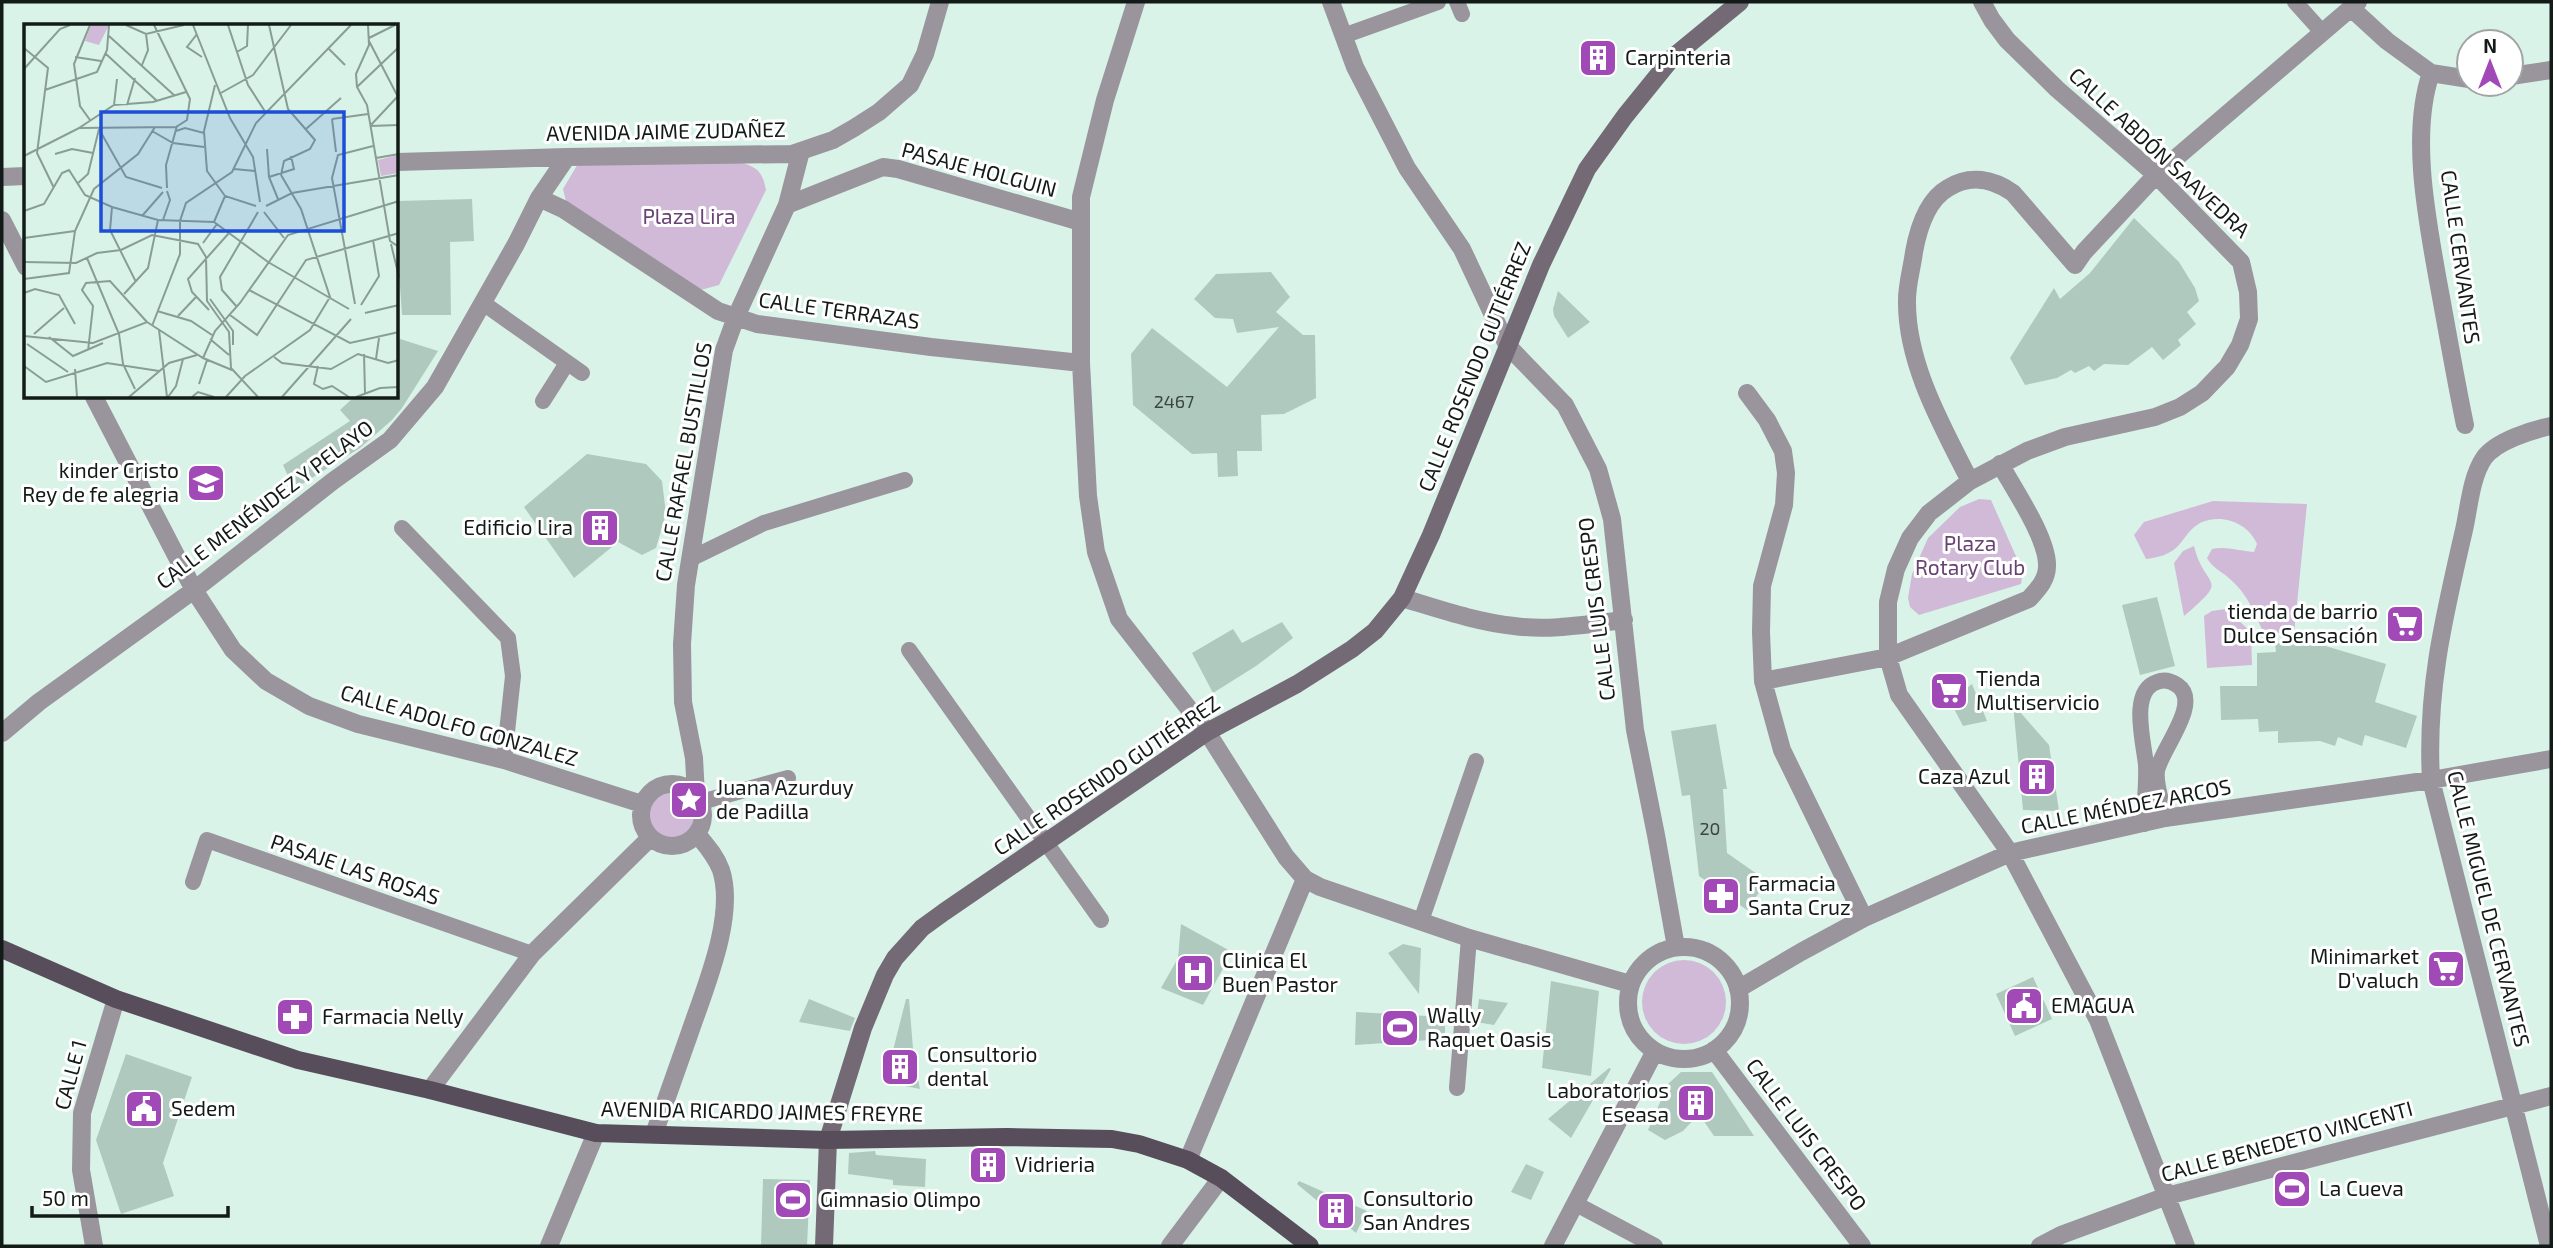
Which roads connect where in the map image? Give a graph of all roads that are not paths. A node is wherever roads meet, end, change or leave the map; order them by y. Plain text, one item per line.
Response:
1 (940, 2) edge
2 (1136, 2) edge
3 (1331, 2) edge
4 (1438, 2) edge
5 (1982, 2) edge
6 (2295, 2) edge
7 (1732, 4) edge
8 (2354, 5) edge
9 (2322, 32) junction
10 (1343, 36) junction
11 (2551, 70) edge
12 (2431, 73) junction
13 (2525, 74) edge
14 (2455, 77) edge
15 (801, 151) junction
16 (567, 157) junction
17 (399, 162) edge
18 (2156, 175) junction
19 (24, 176) edge
20 (2, 177) edge
21 (539, 198) junction
22 (787, 205) junction
23 (2, 220) edge
24 (1081, 222) junction
25 (24, 263) edge
26 (483, 303) junction
27 (736, 317) junction
28 (1507, 345) junction
29 (567, 363) junction
30 (1081, 363) junction
31 (582, 373) dead end
32 (1747, 393) dead end
33 (95, 399) edge
34 (543, 401) dead end
35 (2465, 425) dead end
36 (2551, 426) edge
37 (2000, 464) junction
38 (905, 480) dead end
39 (1970, 481) junction
40 (402, 528) dead end
41 (690, 559) junction
42 (194, 590) junction
43 (1402, 598) junction
44 (1624, 620) junction
45 (909, 650) dead end
46 (1888, 657) junction
47 (1763, 681) junction
48 (1207, 732) junction
49 (2, 733) edge
50 (504, 760) junction
51 (2551, 760) edge
52 (1476, 761) dead end
53 (788, 778) dead end
54 (2431, 780) junction
55 (698, 799) junction
56 (642, 804) junction
57 (2165, 818) junction
58 (2144, 824) junction
59 (697, 834) junction
60 (650, 838) junction
61 (1048, 843) junction
62 (2010, 853) junction
63 (1306, 879) junction
64 (193, 882) dead end
65 (1864, 918) junction
66 (1101, 920) dead end
67 (1420, 921) junction
68 (1469, 938) junction
69 (1676, 947) junction
70 (2, 949) edge
71 (532, 954) junction
72 (1630, 984) junction
73 (1738, 989) junction
74 (116, 999) junction
75 (1714, 1050) junction
76 (1655, 1051) junction
77 (1457, 1088) dead end
78 (430, 1090) junction
79 (2551, 1096) edge
80 (2512, 1107) junction
81 (596, 1133) junction
82 (654, 1134) junction
83 (828, 1140) junction
84 (1188, 1160) junction
85 (1221, 1178) junction
86 (2167, 1196) junction
87 (1576, 1203) junction
88 (94, 1246) edge
89 (549, 1246) edge
90 (824, 1246) edge
91 (1170, 1246) edge
92 (1310, 1246) edge
93 (1553, 1246) edge
94 (1655, 1246) edge
95 (1863, 1246) edge
96 (2040, 1246) edge
97 (2186, 1246) edge
98 (2549, 1246) edge

1 - 15 street, AVENIDA JAIME ZUDAÑEZ
2 - 24 street
3 - 10 street, CALLE LUIS CRESPO
4 - 10 lane
5 - 18 street, CALLE ABDÓN SAAVEDRA
6 - 9 lane
7 - 28 street, CALLE ROSENDO GUTIÉRREZ
8 - 9 street
8 - 12 street
9 - 18 street
10 - 28 street, CALLE LUIS CRESPO
11 - 13 street
12 - 14 street
12 - 35 street, CALLE CERVANTES
15 - 16 street, AVENIDA JAIME ZUDAÑEZ
15 - 22 street, CALLE RAFAEL BUSTILLOS
16 - 17 street, AVENIDA JAIME ZUDAÑEZ
16 - 21 street, CALLE MENÉNDEZ Y PELAYO
18 - 37 street, CALLE ABDÓN SAAVEDRA
18 - 39 street
19 - 20 street
21 - 26 street, CALLE MENÉNDEZ Y PELAYO
21 - 27 street, CALLE TERRAZAS
22 - 24 street, PASAJE HOLGUIN
22 - 27 street, CALLE RAFAEL BUSTILLOS
23 - 25 street
24 - 30 street
26 - 29 lane
26 - 42 street, CALLE MENÉNDEZ Y PELAYO
27 - 30 street, CALLE TERRAZAS
27 - 41 street, CALLE RAFAEL BUSTILLOS
28 - 43 street, CALLE ROSENDO GUTIÉRREZ
28 - 44 street, CALLE LUIS CRESPO
29 - 31 lane
29 - 34 lane
30 - 48 street
32 - 47 street
33 - 42 street, CALLE ADOLFO GONZALEZ
36 - 54 street, CALLE MIGUEL DE CERVANTES
37 - 39 street, CALLE ABDÓN SAAVEDRA
37 - 46 street
38 - 41 lane
39 - 46 street, CALLE ABDÓN SAAVEDRA
40 - 50 lane
41 - 55 street, CALLE RAFAEL BUSTILLOS
42 - 49 street, CALLE MENÉNDEZ Y PELAYO
42 - 50 street, CALLE ADOLFO GONZALEZ
43 - 44 street
43 - 48 street, CALLE ROSENDO GUTIÉRREZ
44 - 69 street, CALLE LUIS CRESPO
45 - 61 lane
46 - 47 street
46 - 62 street, CALLE ABDÓN SAAVEDRA
47 - 65 street
48 - 61 street, CALLE ROSENDO GUTIÉRREZ
48 - 63 street
50 - 56 street, CALLE ADOLFO GONZALEZ
51 - 54 street, CALLE MÉNDEZ ARCOS
52 - 67 lane
53 - 55 lane
54 - 57 street, CALLE MÉNDEZ ARCOS
54 - 80 street, CALLE MIGUEL DE CERVANTES
55 - 56 street
55 - 59 street
56 - 60 street
57 - 58 street, CALLE MÉNDEZ ARCOS
57 - 58 lane
58 - 62 street, CALLE MÉNDEZ ARCOS
59 - 60 street
59 - 82 street
60 - 71 street
61 - 66 lane
61 - 83 street, CALLE ROSENDO GUTIÉRREZ
62 - 65 street, CALLE MÉNDEZ ARCOS
62 - 86 street, CALLE ABDÓN SAAVEDRA
63 - 67 street
63 - 84 street
64 - 71 lane, PASAJE LAS ROSAS
65 - 73 street, CALLE MÉNDEZ ARCOS
67 - 68 street
68 - 72 street
68 - 77 lane
69 - 72 street
69 - 73 street
70 - 74 main road, AVENIDA RICARDO JAIMES FREYRE
71 - 78 street
72 - 76 street
73 - 75 street
74 - 78 main road, AVENIDA RICARDO JAIMES FREYRE
74 - 88 street, CALLE 1
75 - 76 street
75 - 95 street, CALLE LUIS CRESPO
76 - 87 street
78 - 81 main road, AVENIDA RICARDO JAIMES FREYRE
79 - 80 street, CALLE BENEDETO VINCENTI
80 - 86 street, CALLE BENEDETO VINCENTI
80 - 98 street, CALLE MIGUEL DE CERVANTES
81 - 82 main road, AVENIDA RICARDO JAIMES FREYRE
81 - 89 street
82 - 83 main road, AVENIDA RICARDO JAIMES FREYRE
83 - 84 main road, AVENIDA RICARDO JAIMES FREYRE
83 - 90 street, CALLE ROSENDO GUTIÉRREZ
84 - 85 main road, AVENIDA RICARDO JAIMES FREYRE
85 - 91 street
85 - 92 main road, AVENIDA RICARDO JAIMES FREYRE
86 - 96 street, CALLE BENEDETO VINCENTI
86 - 97 street, CALLE ABDÓN SAAVEDRA
87 - 93 street
87 - 94 lane

